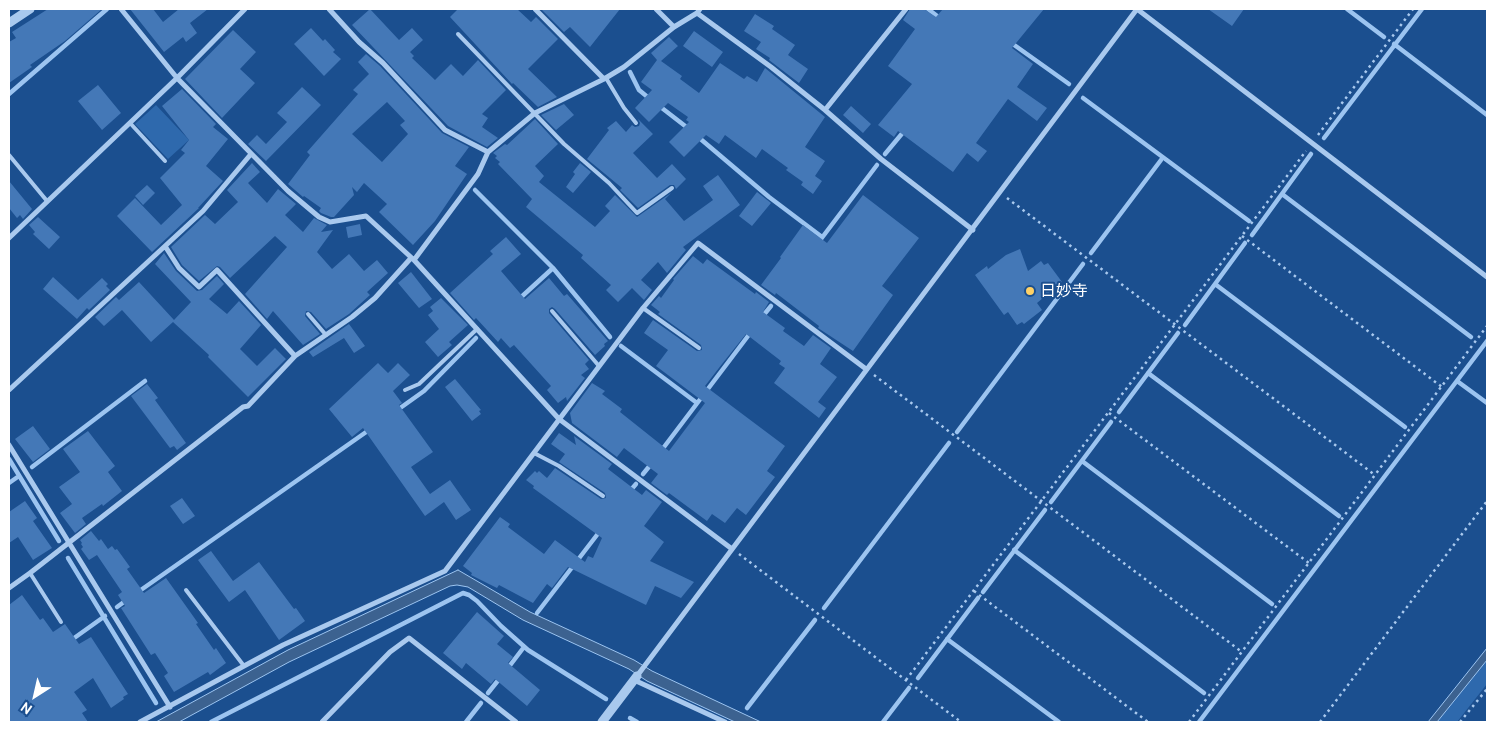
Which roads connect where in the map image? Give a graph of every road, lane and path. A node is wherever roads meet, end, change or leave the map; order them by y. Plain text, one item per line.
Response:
1 (30, 9) edge
2 (121, 9) edge
3 (245, 9) edge
4 (330, 9) edge
5 (535, 9) edge
6 (656, 9) edge
7 (906, 9) edge
8 (1137, 9) edge
9 (1413, 9) edge
10 (699, 11) edge
11 (9, 23) edge
12 (674, 27) junction
13 (458, 34) dead end
14 (178, 78) junction
15 (605, 79) junction
16 (825, 110) junction
17 (535, 113) junction
18 (130, 123) junction
19 (636, 123) dead end
20 (1311, 143) junction
21 (488, 152) junction
22 (251, 154) junction
23 (9, 155) edge
24 (165, 161) dead end
25 (672, 188) dead end
26 (1000, 193) junction
27 (47, 201) junction
28 (973, 230) junction
29 (1242, 236) junction
30 (9, 238) edge
31 (165, 246) junction
32 (412, 259) junction
33 (1487, 277) edge
34 (643, 308) junction
35 (552, 311) dead end
36 (308, 314) dead end
37 (1176, 324) junction
38 (1487, 326) edge
39 (476, 329) junction
40 (326, 335) junction
41 (699, 348) dead end
42 (295, 356) junction
43 (599, 366) junction
44 (866, 369) junction
45 (1442, 387) junction
46 (9, 390) edge
47 (405, 390) dead end
48 (1109, 413) junction
49 (559, 419) junction
50 (9, 445) edge
51 (534, 453) junction
52 (1376, 475) junction
53 (603, 496) dead end
54 (1487, 501) edge
55 (1042, 502) junction
56 (68, 542) junction
57 (732, 549) junction
58 (1309, 563) junction
59 (30, 573) junction
60 (9, 588) edge
61 (186, 590) dead end
62 (974, 591) junction
63 (61, 622) dead end
64 (1242, 652) junction
65 (244, 666) junction
66 (635, 678) junction
67 (906, 680) junction
68 (1487, 689) edge
69 (170, 707) junction
70 (140, 722) edge
71 (322, 722) edge
72 (516, 722) edge
73 (602, 722) edge
74 (725, 722) edge
75 (961, 722) edge
76 (1148, 722) edge
77 (1189, 722) edge
78 (1320, 722) edge
79 (1460, 722) edge

1 - 11 street
2 - 14 street
3 - 14 street
4 - 21 street
5 - 15 street
6 - 12 street
7 - 16 street
8 - 20 street
8 - 26 street
9 - 20 path
10 - 12 street
10 - 16 street
12 - 15 street
13 - 17 lane
14 - 18 street
14 - 22 street
15 - 17 street
15 - 19 lane
16 - 28 street
17 - 21 street
17 - 25 lane
18 - 24 lane
18 - 27 street
20 - 29 path
20 - 33 street
21 - 32 street
22 - 31 street
22 - 32 street
23 - 27 lane
26 - 28 street
26 - 37 path
27 - 30 street
28 - 44 street
29 - 37 path
29 - 45 path
31 - 42 street
31 - 46 street
32 - 39 street
32 - 40 street
34 - 41 lane
34 - 43 street
34 - 44 street
35 - 43 lane
36 - 40 lane
37 - 48 path
37 - 52 path
38 - 45 path
39 - 47 lane
39 - 49 street
40 - 42 street
42 - 56 street
43 - 49 street
44 - 55 path
44 - 57 street
45 - 52 path
48 - 55 path
48 - 58 path
49 - 51 street
49 - 57 street
50 - 56 street
51 - 53 lane
51 - 65 street
52 - 58 path
54 - 78 path
55 - 62 path
55 - 64 path
56 - 59 street
56 - 69 street
57 - 66 street
57 - 67 path
58 - 64 path
59 - 60 street
59 - 63 lane
61 - 65 lane
62 - 67 path
62 - 76 path
64 - 77 path
65 - 69 street
66 - 73 street
66 - 74 street
67 - 75 path
68 - 79 path
69 - 70 street
71 - 72 street

